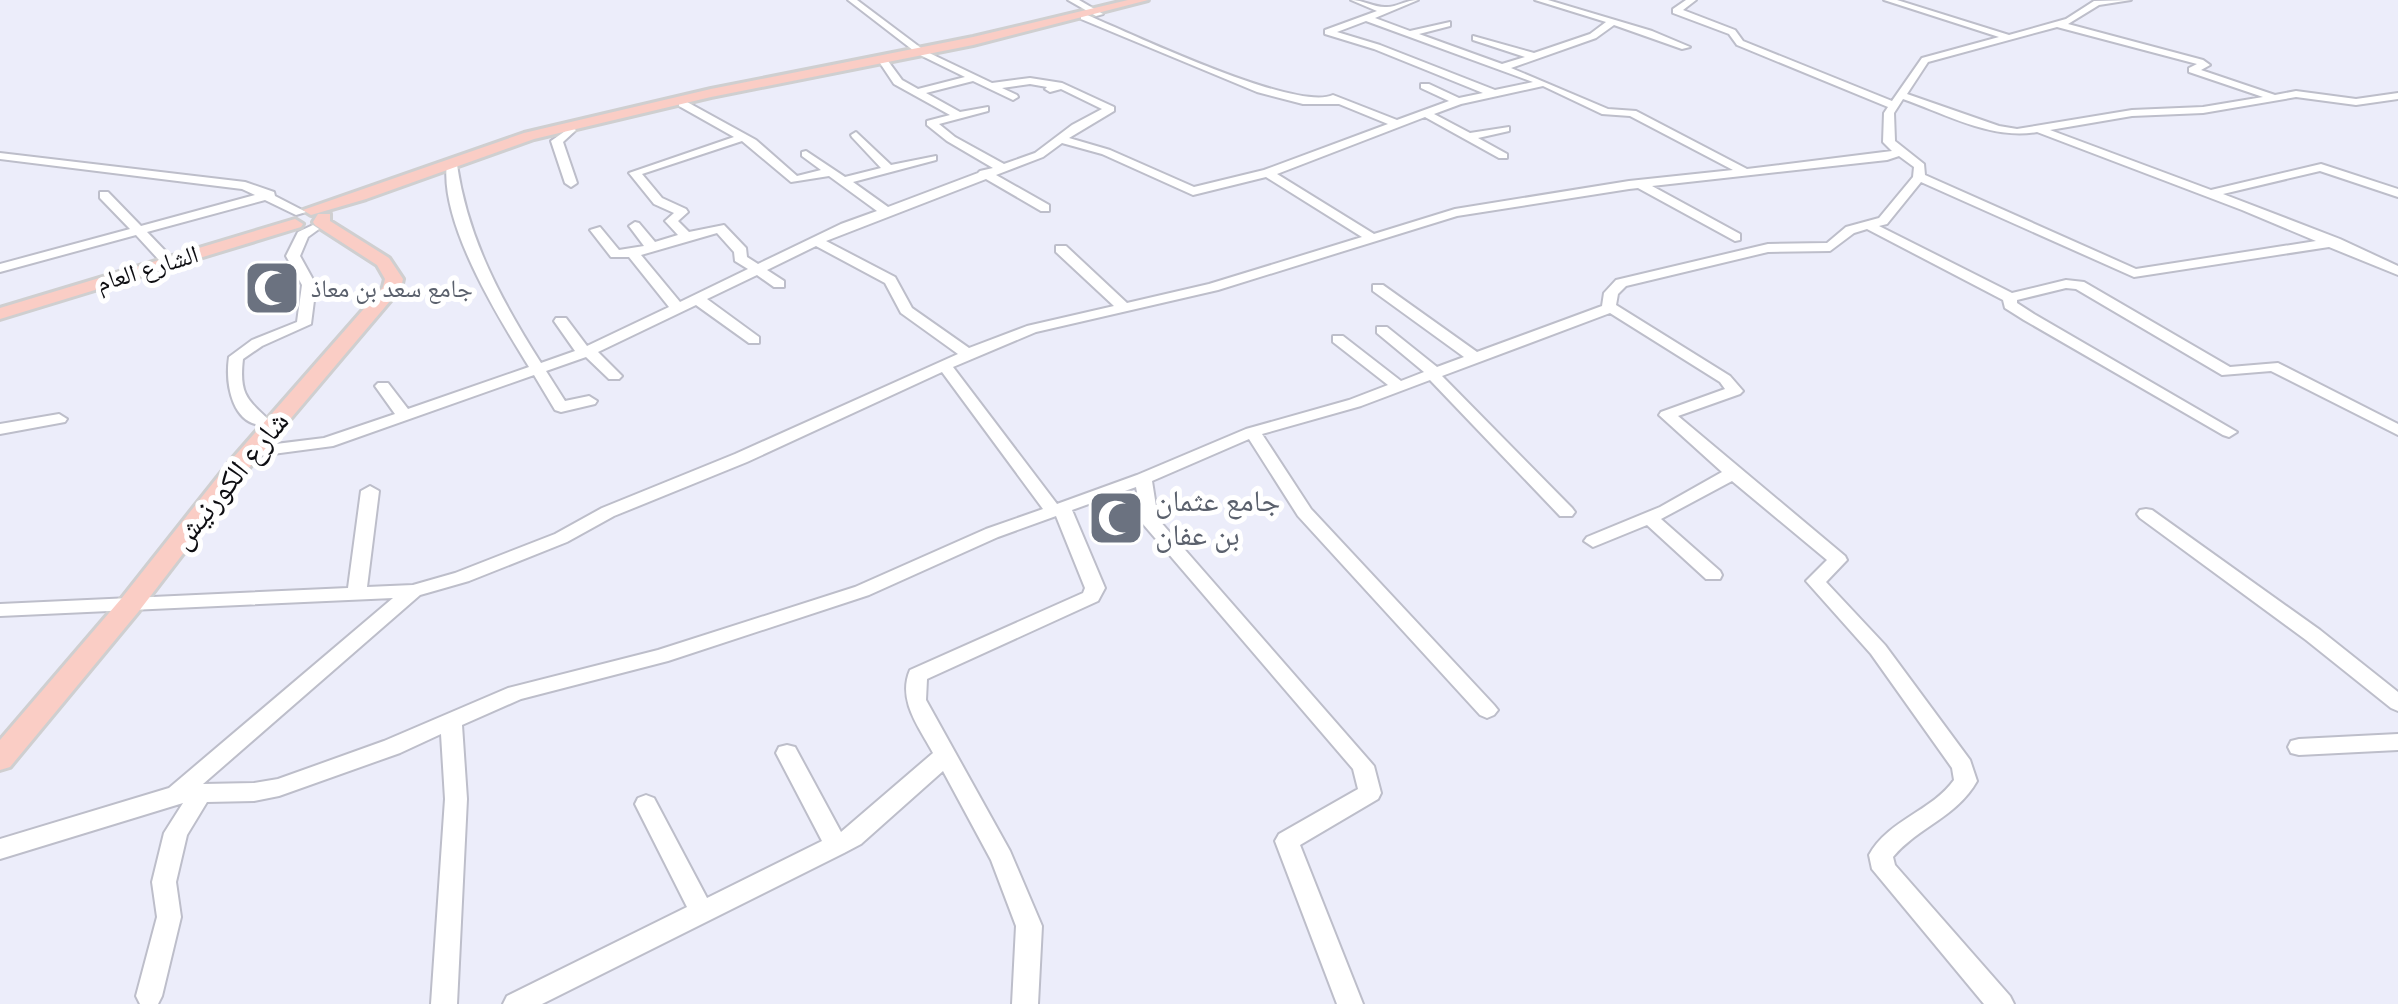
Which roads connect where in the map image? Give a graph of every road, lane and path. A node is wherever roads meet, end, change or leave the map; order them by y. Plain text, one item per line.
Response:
1 (852, 0) edge
2 (1072, 0) edge
3 (1142, 0) edge
4 (1155, 0) edge
5 (1354, 0) edge
6 (1414, 0) edge
7 (1539, 0) edge
8 (1692, 0) edge
9 (1888, 0) edge
10 (2127, 0) edge
11 (1390, 12) junction
12 (1092, 14) junction
13 (1367, 18) junction
14 (1447, 24) dead end
15 (1610, 24) junction
16 (2057, 24) junction
17 (1411, 33) junction
18 (2005, 36) junction
19 (1476, 38) dead end
20 (1685, 46) dead end
21 (923, 53) junction
22 (1536, 57) junction
23 (884, 63) junction
24 (850, 68) junction
25 (1504, 68) junction
26 (972, 78) junction
27 (1544, 82) junction
28 (992, 86) junction
29 (1425, 86) dead end
30 (920, 92) junction
31 (1491, 92) junction
32 (1328, 96) dead end
33 (2398, 96) edge
34 (1013, 97) dead end
35 (2276, 98) junction
36 (1896, 100) junction
37 (1340, 101) junction
38 (1458, 101) junction
39 (683, 104) junction
40 (984, 109) dead end
41 (1424, 113) junction
42 (956, 114) junction
43 (1397, 124) junction
44 (578, 126) junction
45 (1505, 129) dead end
46 (2036, 130) junction
47 (856, 135) dead end
48 (1467, 136) junction
49 (741, 138) junction
50 (1062, 139) junction
51 (1900, 152) junction
52 (806, 154) dead end
53 (0, 156) edge
54 (1503, 156) dead end
55 (932, 158) dead end
56 (451, 165) junction
57 (1002, 168) junction
58 (889, 169) junction
59 (829, 172) junction
60 (984, 173) junction
61 (1268, 173) junction
62 (1747, 173) junction
63 (1919, 177) junction
64 (843, 181) junction
65 (571, 183) dead end
66 (1640, 184) junction
67 (2398, 193) edge
68 (2207, 194) junction
69 (104, 195) dead end
70 (270, 195) junction
71 (700, 207) dead end
72 (1046, 208) dead end
73 (884, 210) junction
74 (682, 212) junction
75 (307, 219) junction
76 (1868, 225) junction
77 (635, 226) dead end
78 (137, 230) junction
79 (596, 230) dead end
80 (686, 236) junction
81 (1735, 236) dead end
82 (1372, 238) junction
83 (816, 241) junction
84 (2335, 242) junction
85 (652, 246) junction
86 (1060, 250) dead end
87 (633, 252) junction
88 (158, 260) junction
89 (2398, 260) edge
90 (2380, 263) junction
91 (0, 268) edge
92 (755, 268) junction
93 (2398, 271) edge
94 (779, 284) dead end
95 (1378, 288) dead end
96 (696, 298) junction
97 (2010, 298) junction
98 (678, 306) junction
99 (1609, 306) junction
100 (1125, 309) junction
101 (0, 310) edge
102 (561, 321) dead end
103 (1382, 330) dead end
104 (1338, 339) dead end
105 (754, 340) dead end
106 (587, 352) junction
107 (968, 355) junction
108 (1477, 359) junction
109 (946, 366) junction
110 (538, 370) junction
111 (1433, 373) junction
112 (614, 376) dead end
113 (383, 386) dead end
114 (1398, 386) junction
115 (589, 401) dead end
116 (404, 415) junction
117 (58, 419) dead end
118 (264, 422) junction
119 (0, 429) edge
120 (2398, 430) edge
121 (1252, 432) junction
122 (2229, 432) dead end
123 (250, 452) junction
124 (1732, 473) junction
125 (1143, 478) junction
126 (370, 491) dead end
127 (1058, 510) junction
128 (1566, 512) dead end
129 (2146, 514) dead end
130 (1649, 518) junction
131 (1592, 541) dead end
132 (1713, 574) dead end
133 (413, 591) junction
134 (358, 594) junction
135 (120, 605) junction
136 (0, 610) edge
137 (2398, 704) edge
138 (1488, 710) dead end
139 (452, 720) junction
140 (0, 737) edge
141 (2398, 742) edge
142 (2298, 747) dead end
143 (787, 752) dead end
144 (946, 755) junction
145 (0, 759) edge
146 (188, 795) junction
147 (646, 804) dead end
148 (836, 846) junction
149 (0, 849) edge
150 (702, 912) junction
151 (148, 996) dead end
152 (444, 1004) edge
153 (516, 1004) edge
154 (1025, 1004) edge
155 (1350, 1004) edge
156 (2001, 1004) edge

1 - 21 street
2 - 12 street
3 - 12 main road
4 - 12 main road
5 - 11 street
6 - 11 street
7 - 15 street
8 - 36 street
9 - 18 street
10 - 16 street
11 - 13 street
12 - 21 main road
12 - 37 street
13 - 17 street
13 - 31 street
14 - 17 street
15 - 20 street
15 - 22 street
16 - 18 street
16 - 35 street
17 - 25 street
18 - 36 street
19 - 22 street
21 - 23 main road
21 - 24 main road
21 - 26 street
22 - 25 street
23 - 24 main road
23 - 30 street
24 - 39 main road
24 - 44 main road
25 - 27 street
26 - 28 street
26 - 30 street
27 - 31 street
27 - 62 street
28 - 34 street
28 - 50 street
29 - 38 street
30 - 42 street
31 - 38 street
32 - 37 street
33 - 35 street
35 - 46 street
36 - 46 street
36 - 51 street
37 - 43 street
38 - 41 street
39 - 44 main road
39 - 49 street
40 - 42 street
41 - 43 street
41 - 48 street
42 - 57 street
43 - 61 street
44 - 56 main road
44 - 65 street
44 - 75 main road
45 - 48 street
46 - 68 street
47 - 58 street
48 - 54 street
49 - 59 street
49 - 74 street
50 - 57 street
50 - 61 street
51 - 62 street
51 - 63 street
52 - 59 street
53 - 70 street
55 - 58 street
56 - 75 main road
56 - 110 street
57 - 60 street
58 - 64 street
59 - 64 street
60 - 72 street
60 - 73 street
61 - 82 street
62 - 66 street
63 - 76 street
63 - 84 street
64 - 73 street
66 - 81 street
66 - 82 street
67 - 68 street
68 - 84 street
69 - 78 street
70 - 75 street
70 - 78 street
71 - 74 street
73 - 83 street
74 - 80 street
75 - 88 main road, الشارع العام
75 - 118 street
75 - 118 main road, شارع الكورنيش
75 - 123 main road, شارع الكورنيش
76 - 97 street
76 - 99 street
77 - 85 street
78 - 88 street
78 - 91 street
79 - 87 street
80 - 85 street
80 - 92 street
82 - 100 street
83 - 92 street
83 - 107 street
84 - 90 street
85 - 87 street
86 - 100 street
87 - 98 street
88 - 101 main road, الشارع العام
89 - 90 street
90 - 93 street
92 - 94 street
92 - 96 street
95 - 108 street
96 - 98 street
96 - 105 street
97 - 120 street
97 - 122 street
98 - 106 street
99 - 108 street
99 - 124 street
100 - 107 street
102 - 106 street
103 - 111 street
104 - 114 street
106 - 110 street
106 - 112 street
107 - 109 street
108 - 111 street
109 - 127 street
109 - 133 street
110 - 115 street
110 - 116 street
111 - 114 street
111 - 128 street
113 - 116 street
114 - 121 street
116 - 123 street
117 - 119 street
118 - 135 main road, شارع الكورنيش
121 - 125 street
121 - 138 street
123 - 135 main road, شارع الكورنيش
124 - 130 street
124 - 156 street
125 - 127 street
125 - 155 street
126 - 134 street
127 - 139 street
127 - 144 street
129 - 137 street
130 - 131 street
130 - 132 street
133 - 134 street
133 - 146 street
134 - 135 street
135 - 136 street
135 - 140 main road, شارع الكورنيش
135 - 145 main road, شارع الكورنيش
139 - 146 street
139 - 152 street
141 - 142 street
143 - 148 street
144 - 148 street
144 - 154 street
146 - 149 street
146 - 151 street
147 - 150 street
148 - 150 street
150 - 153 street

